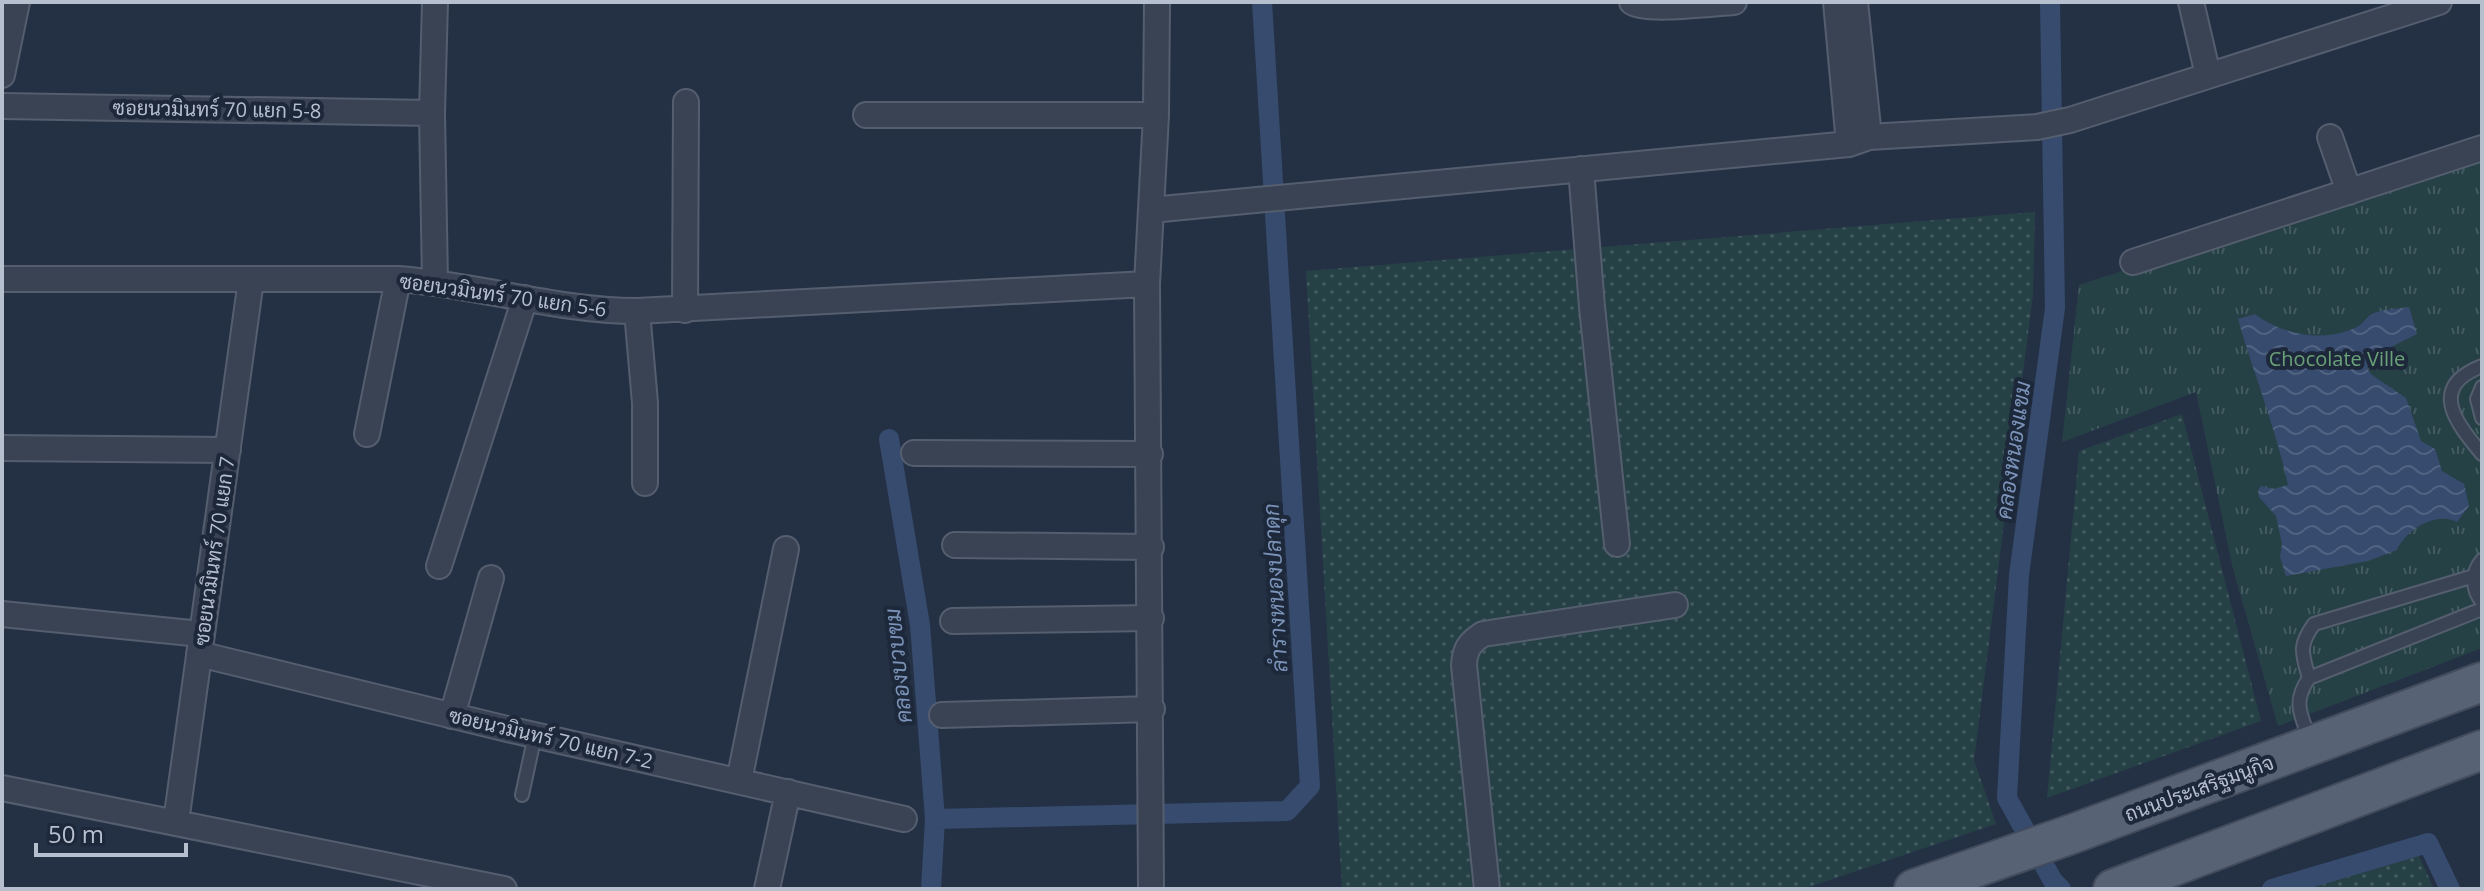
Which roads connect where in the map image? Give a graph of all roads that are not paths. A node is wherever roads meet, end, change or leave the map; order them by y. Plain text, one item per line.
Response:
1 (17, 2) edge
2 (435, 2) edge
3 (1157, 2) edge
4 (1734, 2) edge
5 (1836, 2) edge
6 (1855, 2) edge
7 (2191, 2) edge
8 (2439, 2) edge
9 (1648, 3) edge
10 (2, 75) edge
11 (2208, 75) junction
12 (686, 102) dead end
13 (2, 106) edge
14 (432, 113) junction
15 (866, 115) dead end
16 (1156, 115) junction
17 (2330, 137) dead end
18 (1859, 140) junction
19 (2482, 148) edge
20 (1581, 169) junction
21 (2349, 192) junction
22 (1151, 210) junction
23 (2133, 262) dead end
24 (2, 279) edge
25 (398, 279) junction
26 (251, 280) junction
27 (435, 282) junction
28 (1147, 284) junction
29 (525, 298) junction
30 (685, 310) junction
31 (637, 311) junction
32 (2482, 366) edge
33 (2482, 387) edge
34 (2482, 418) edge
35 (367, 434) dead end
36 (2, 448) edge
37 (228, 450) junction
38 (914, 453) dead end
39 (1150, 454) junction
40 (2482, 454) edge
41 (645, 483) dead end
42 (1617, 544) dead end
43 (955, 545) dead end
44 (1151, 547) junction
45 (786, 549) dead end
46 (2482, 560) edge
47 (439, 566) dead end
48 (2474, 576) junction
49 (491, 578) dead end
50 (2482, 602) edge
51 (1675, 605) dead end
52 (2482, 609) edge
53 (2, 614) edge
54 (1151, 618) junction
55 (953, 621) dead end
56 (200, 644) junction
57 (2309, 678) junction
58 (2482, 682) edge
59 (1152, 709) junction
60 (942, 715) dead end
61 (452, 716) junction
62 (535, 735) junction
63 (2312, 746) junction
64 (2482, 750) edge
65 (739, 781) junction
66 (2, 788) edge
67 (788, 792) junction
68 (522, 795) dead end
69 (904, 819) dead end
70 (176, 822) junction
71 (2115, 888) edge
72 (504, 889) edge
73 (767, 889) edge
74 (1151, 889) edge
75 (1487, 889) edge
76 (1914, 889) edge

1 - 10 street
2 - 14 street
3 - 16 street
4 - 9 street
5 - 18 street
6 - 18 street
7 - 11 street
8 - 11 street
11 - 18 street
12 - 30 street
13 - 14 street, ซอยนวมินทร์ 70 แยก 5-8
14 - 27 street
15 - 16 street
16 - 22 street
17 - 21 street
18 - 20 street
19 - 21 street
20 - 22 street
20 - 42 street
21 - 23 street
22 - 28 street
24 - 26 street, ซอยนวมินทร์ 70 แยก 5-6
25 - 26 street, ซอยนวมินทร์ 70 แยก 5-6
25 - 27 street, ซอยนวมินทร์ 70 แยก 5-6
25 - 35 street
26 - 37 street, ซอยนวมินทร์ 70 แยก 7
27 - 29 street, ซอยนวมินทร์ 70 แยก 5-6
28 - 30 street, ซอยนวมินทร์ 70 แยก 5-6
28 - 39 street
29 - 31 street, ซอยนวมินทร์ 70 แยก 5-6
29 - 47 street
30 - 31 street, ซอยนวมินทร์ 70 แยก 5-6
31 - 41 street
32 - 40 lane
33 - 34 lane
36 - 37 street
37 - 56 street, ซอยนวมินทร์ 70 แยก 7
38 - 39 street
39 - 44 street
43 - 44 street
44 - 54 street
45 - 65 street
46 - 48 lane
48 - 50 lane
48 - 57 lane
49 - 61 street
51 - 75 street
52 - 57 lane
53 - 56 street, ซอยนวมินทร์ 70 แยก 7-2
54 - 55 street
54 - 59 street
56 - 61 street, ซอยนวมินทร์ 70 แยก 7-2
56 - 70 street, ซอยนวมินทร์ 70 แยก 7
57 - 63 lane
58 - 63 main road, ถนนประเสริฐมนูกิจ
59 - 60 street
59 - 74 street
61 - 62 street, ซอยนวมินทร์ 70 แยก 7-2
62 - 65 street, ซอยนวมินทร์ 70 แยก 7-2
62 - 68 lane
63 - 76 main road, ถนนประเสริฐมนูกิจ
64 - 71 main road
65 - 67 street, ซอยนวมินทร์ 70 แยก 7-2
66 - 70 street
67 - 69 street, ซอยนวมินทร์ 70 แยก 7-2
67 - 73 street
70 - 72 street

